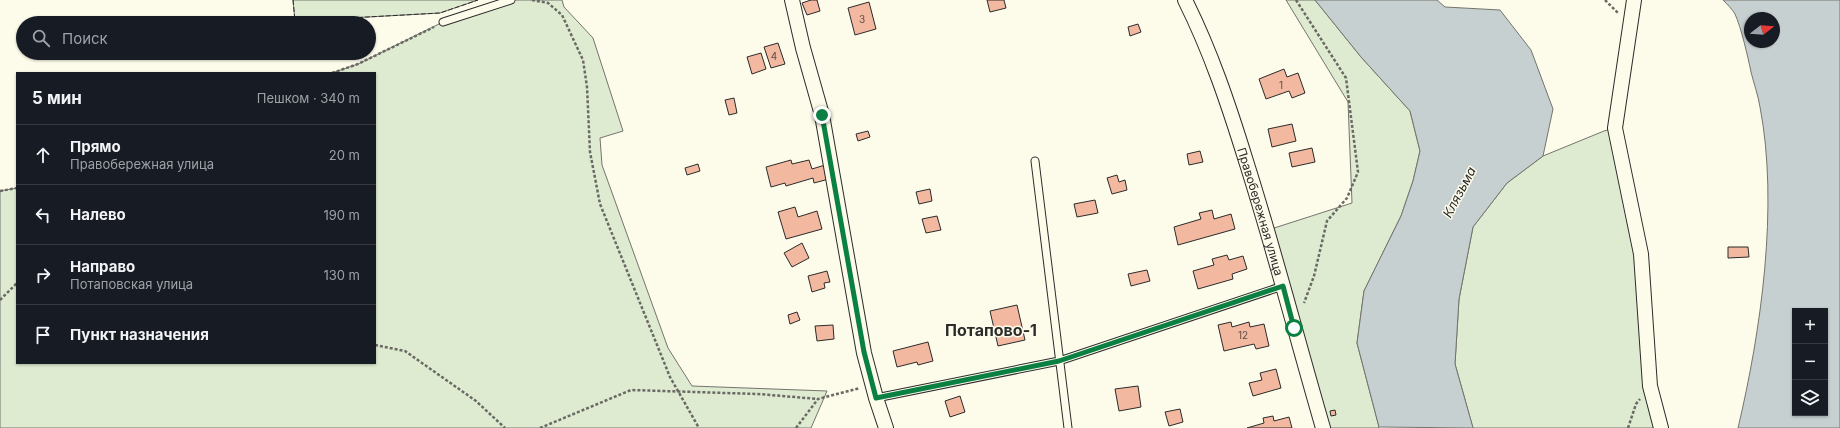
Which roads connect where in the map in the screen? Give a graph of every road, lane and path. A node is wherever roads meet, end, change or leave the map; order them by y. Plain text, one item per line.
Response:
1 (511, 0) edge
2 (532, 0) edge
3 (792, 0) edge
4 (1185, 0) edge
5 (1296, 0) edge
6 (1634, 0) edge
7 (444, 22) joint
8 (376, 55) edge
9 (366, 60) edge
10 (335, 72) edge
11 (1035, 161) dead end
12 (16, 188) edge
13 (0, 191) edge
14 (16, 283) edge
15 (1283, 286) junction
16 (0, 300) edge
17 (1303, 306) dead end
18 (376, 345) edge
19 (1059, 361) junction
20 (1650, 386) junction
21 (679, 392) junction
22 (874, 392) junction
23 (818, 399) junction
24 (505, 428) edge
25 (540, 428) edge
26 (699, 428) edge
27 (796, 428) edge
28 (886, 428) edge
29 (1068, 428) edge
30 (1323, 428) edge
31 (1628, 428) edge
32 (1661, 428) edge

1 - 7 lane
2 - 21 path
3 - 22 street
4 - 15 street, Правобережная улица
5 - 17 path
6 - 20 street
7 - 8 path
9 - 10 path
11 - 19 lane
12 - 13 path
14 - 16 path
15 - 19 lane
15 - 30 street, Правобережная улица
18 - 24 path
19 - 22 lane
19 - 29 lane
20 - 31 path
20 - 32 street
21 - 23 path
21 - 25 path
21 - 26 path
22 - 23 path
22 - 28 street
23 - 27 path

